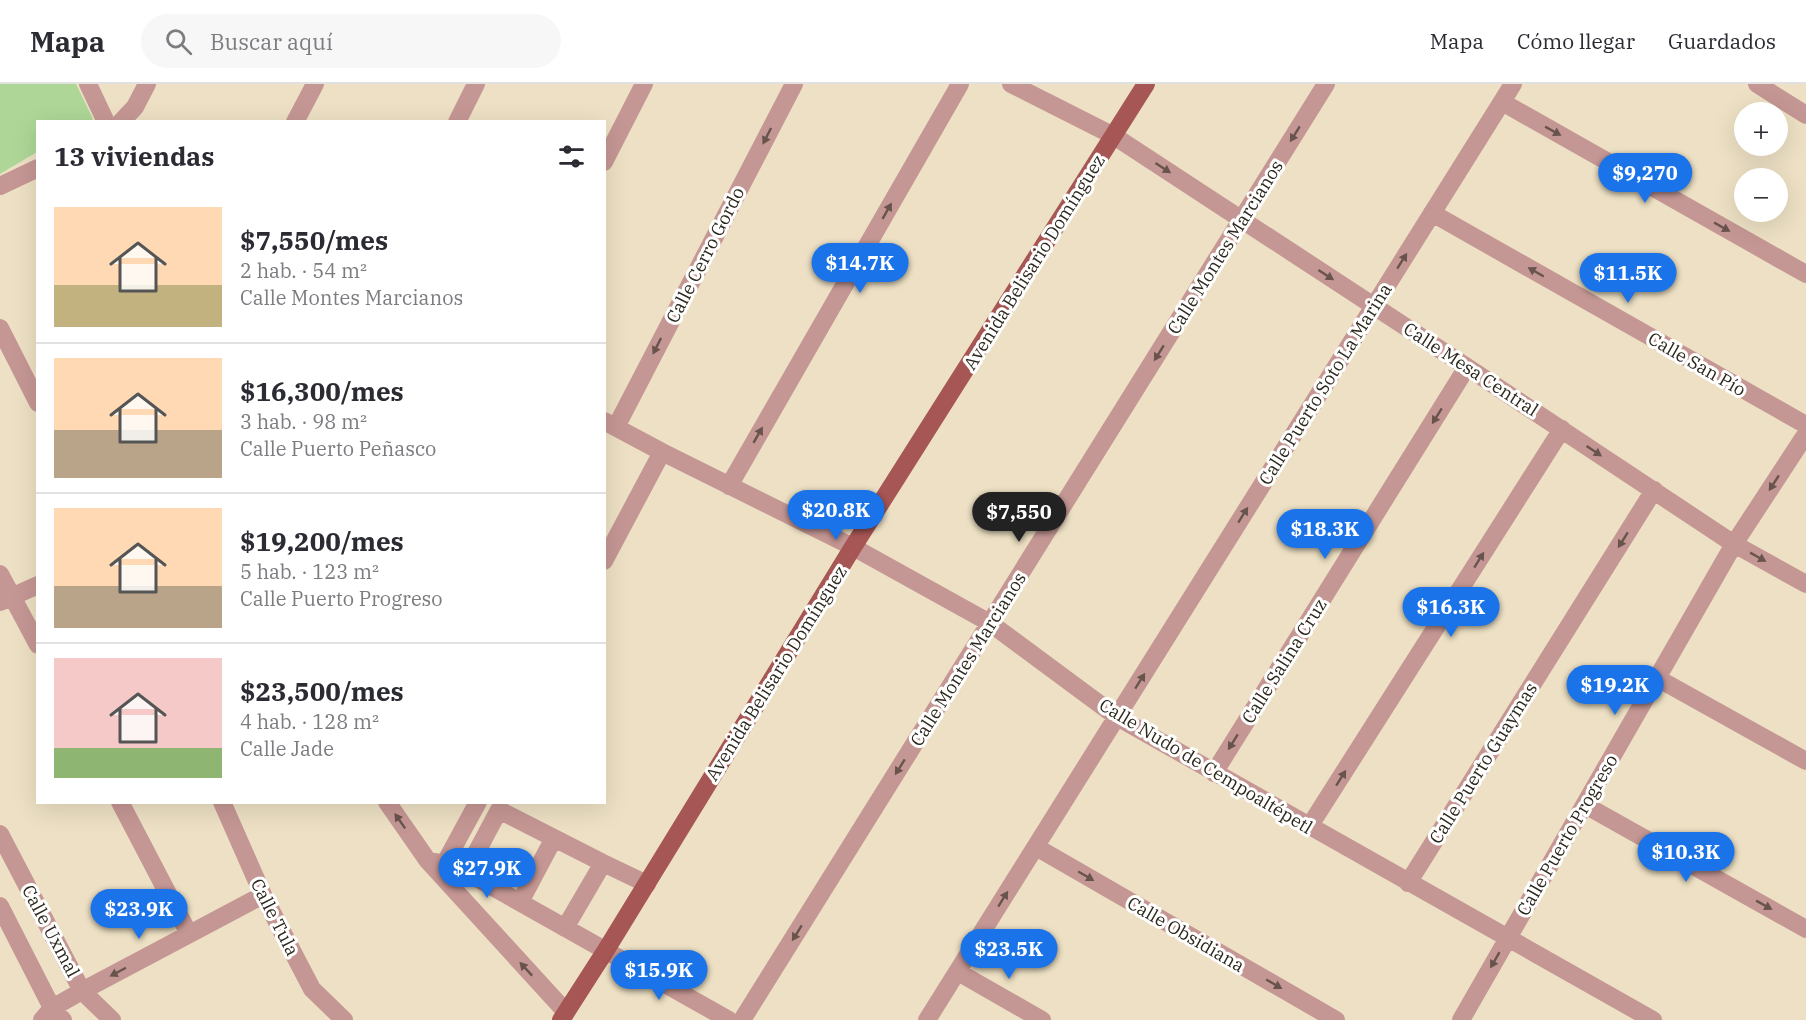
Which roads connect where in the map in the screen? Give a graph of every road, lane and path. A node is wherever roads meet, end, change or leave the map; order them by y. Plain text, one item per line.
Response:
1 (88, 84) edge
2 (147, 84) edge
3 (315, 84) edge
4 (476, 84) edge
5 (644, 84) edge
6 (794, 84) edge
7 (960, 84) edge
8 (1011, 84) edge
9 (1146, 84) edge
10 (1326, 84) edge
11 (1513, 84) edge
12 (1757, 84) edge
13 (1502, 102) junction
14 (1806, 115) edge
15 (105, 120) edge
16 (123, 120) edge
17 (297, 120) edge
18 (458, 120) edge
19 (1114, 136) junction
20 (606, 158) edge
21 (36, 169) edge
22 (0, 186) edge
23 (1432, 213) junction
24 (1242, 219) junction
25 (1806, 274) edge
26 (1374, 306) junction
27 (0, 328) edge
28 (1467, 367) junction
29 (36, 399) edge
30 (610, 424) edge
31 (1806, 425) edge
32 (1562, 429) junction
33 (1806, 435) edge
34 (662, 452) junction
35 (729, 486) junction
36 (1654, 490) junction
37 (1734, 544) junction
38 (854, 547) junction
39 (606, 557) edge
40 (0, 574) edge
41 (1806, 584) edge
42 (36, 586) edge
43 (6, 599) edge
44 (990, 622) junction
45 (36, 642) edge
46 (1658, 678) junction
47 (1117, 717) junction
48 (1806, 761) edge
49 (1214, 773) junction
50 (121, 804) edge
51 (223, 804) edge
52 (389, 804) edge
53 (477, 804) edge
54 (1584, 805) junction
55 (1309, 827) junction
56 (0, 834) edge
57 (554, 838) junction
58 (1036, 847) junction
59 (603, 863) junction
60 (437, 866) junction
61 (466, 872) junction
62 (1408, 883) junction
63 (647, 884) junction
64 (263, 895) junction
65 (520, 902) junction
66 (0, 906) edge
67 (565, 928) junction
68 (1806, 929) edge
69 (189, 934) junction
70 (1508, 939) junction
71 (606, 950) junction
72 (958, 972) junction
73 (82, 991) junction
74 (52, 1016) edge
75 (564, 1016) edge
76 (112, 1020) edge
77 (344, 1020) edge
78 (729, 1020) edge
79 (742, 1020) edge
80 (927, 1020) edge
81 (1042, 1020) edge
82 (1336, 1020) edge
83 (1461, 1020) edge
84 (1653, 1020) edge

1 - 15 street
2 - 16 street
3 - 17 street
4 - 18 street
5 - 20 street
6 -> 30 street, Calle Cerro Gordo
35 -> 7 street
8 - 19 street, Calle Mesa Central
9 - 19 main road, Avenida Belisario Domínguez
10 -> 24 street, Calle Montes Marcianos
11 - 13 street, Calle Puerto Soto La Marina
12 - 14 street
13 - 23 street, Calle Puerto Soto La Marina
13 -> 25 street
19 -> 24 street, Calle Mesa Central
19 - 38 main road, Avenida Belisario Domínguez
21 - 22 street
26 -> 23 street, Calle Puerto Soto La Marina
31 -> 23 street, Calle San Pío
24 -> 26 street, Calle Mesa Central
24 -> 44 street, Calle Montes Marcianos
26 - 28 street, Calle Mesa Central
47 -> 26 street, Calle Puerto Soto La Marina
27 - 29 street
28 - 32 street, Calle Mesa Central
28 -> 49 street, Calle Salina Cruz
30 - 34 street, Calle Nudo de Cempoaltépetl
32 -> 36 street, Calle Mesa Central
55 -> 32 street
33 -> 37 street, Calle Puerto Progreso
34 - 35 street, Calle Nudo de Cempoaltépetl
34 - 39 street
35 - 38 street, Calle Nudo de Cempoaltépetl
36 - 37 street, Calle Mesa Central
36 -> 62 street, Calle Puerto Guaymas
37 -> 41 street, Calle Mesa Central
37 - 46 street, Calle Puerto Progreso
38 - 44 street, Calle Nudo de Cempoaltépetl
38 - 63 main road, Avenida Belisario Domínguez
40 - 43 street
42 - 43 street
43 - 45 street
44 - 47 street, Calle Nudo de Cempoaltépetl
44 -> 79 street, Calle Montes Marcianos
46 - 48 street
46 - 54 street, Calle Puerto Progreso
47 - 49 street, Calle Nudo de Cempoaltépetl
47 - 58 street, Calle Puerto Soto La Marina
49 - 55 street, Calle Nudo de Cempoaltépetl
50 - 69 street
51 - 64 street, Calle Tula
60 -> 52 street
53 - 60 street
54 -> 68 street
54 - 70 street, Calle Puerto Progreso
55 - 62 street, Calle Nudo de Cempoaltépetl
56 - 73 street, Calle Uxmal
57 - 59 street
57 - 61 street
57 - 65 street
72 -> 58 street, Calle Puerto Soto La Marina
58 -> 82 street, Calle Obsidiana
59 - 63 street
59 - 67 street
60 - 61 street
75 -> 60 street
61 - 65 street
62 - 70 street, Calle Nudo de Cempoaltépetl
63 - 71 main road, Avenida Belisario Domínguez
64 - 69 street
64 - 77 street, Calle Tula
65 - 67 street
66 - 74 street, Calle Uxmal
67 - 71 street
69 -> 73 street
70 -> 83 street, Calle Puerto Progreso
70 - 84 street, Calle Nudo de Cempoaltépetl
71 - 75 main road, Avenida Belisario Domínguez
71 - 78 street
72 - 80 street, Calle Puerto Soto La Marina
72 - 81 street
73 - 74 street
73 - 76 street, Calle Uxmal

